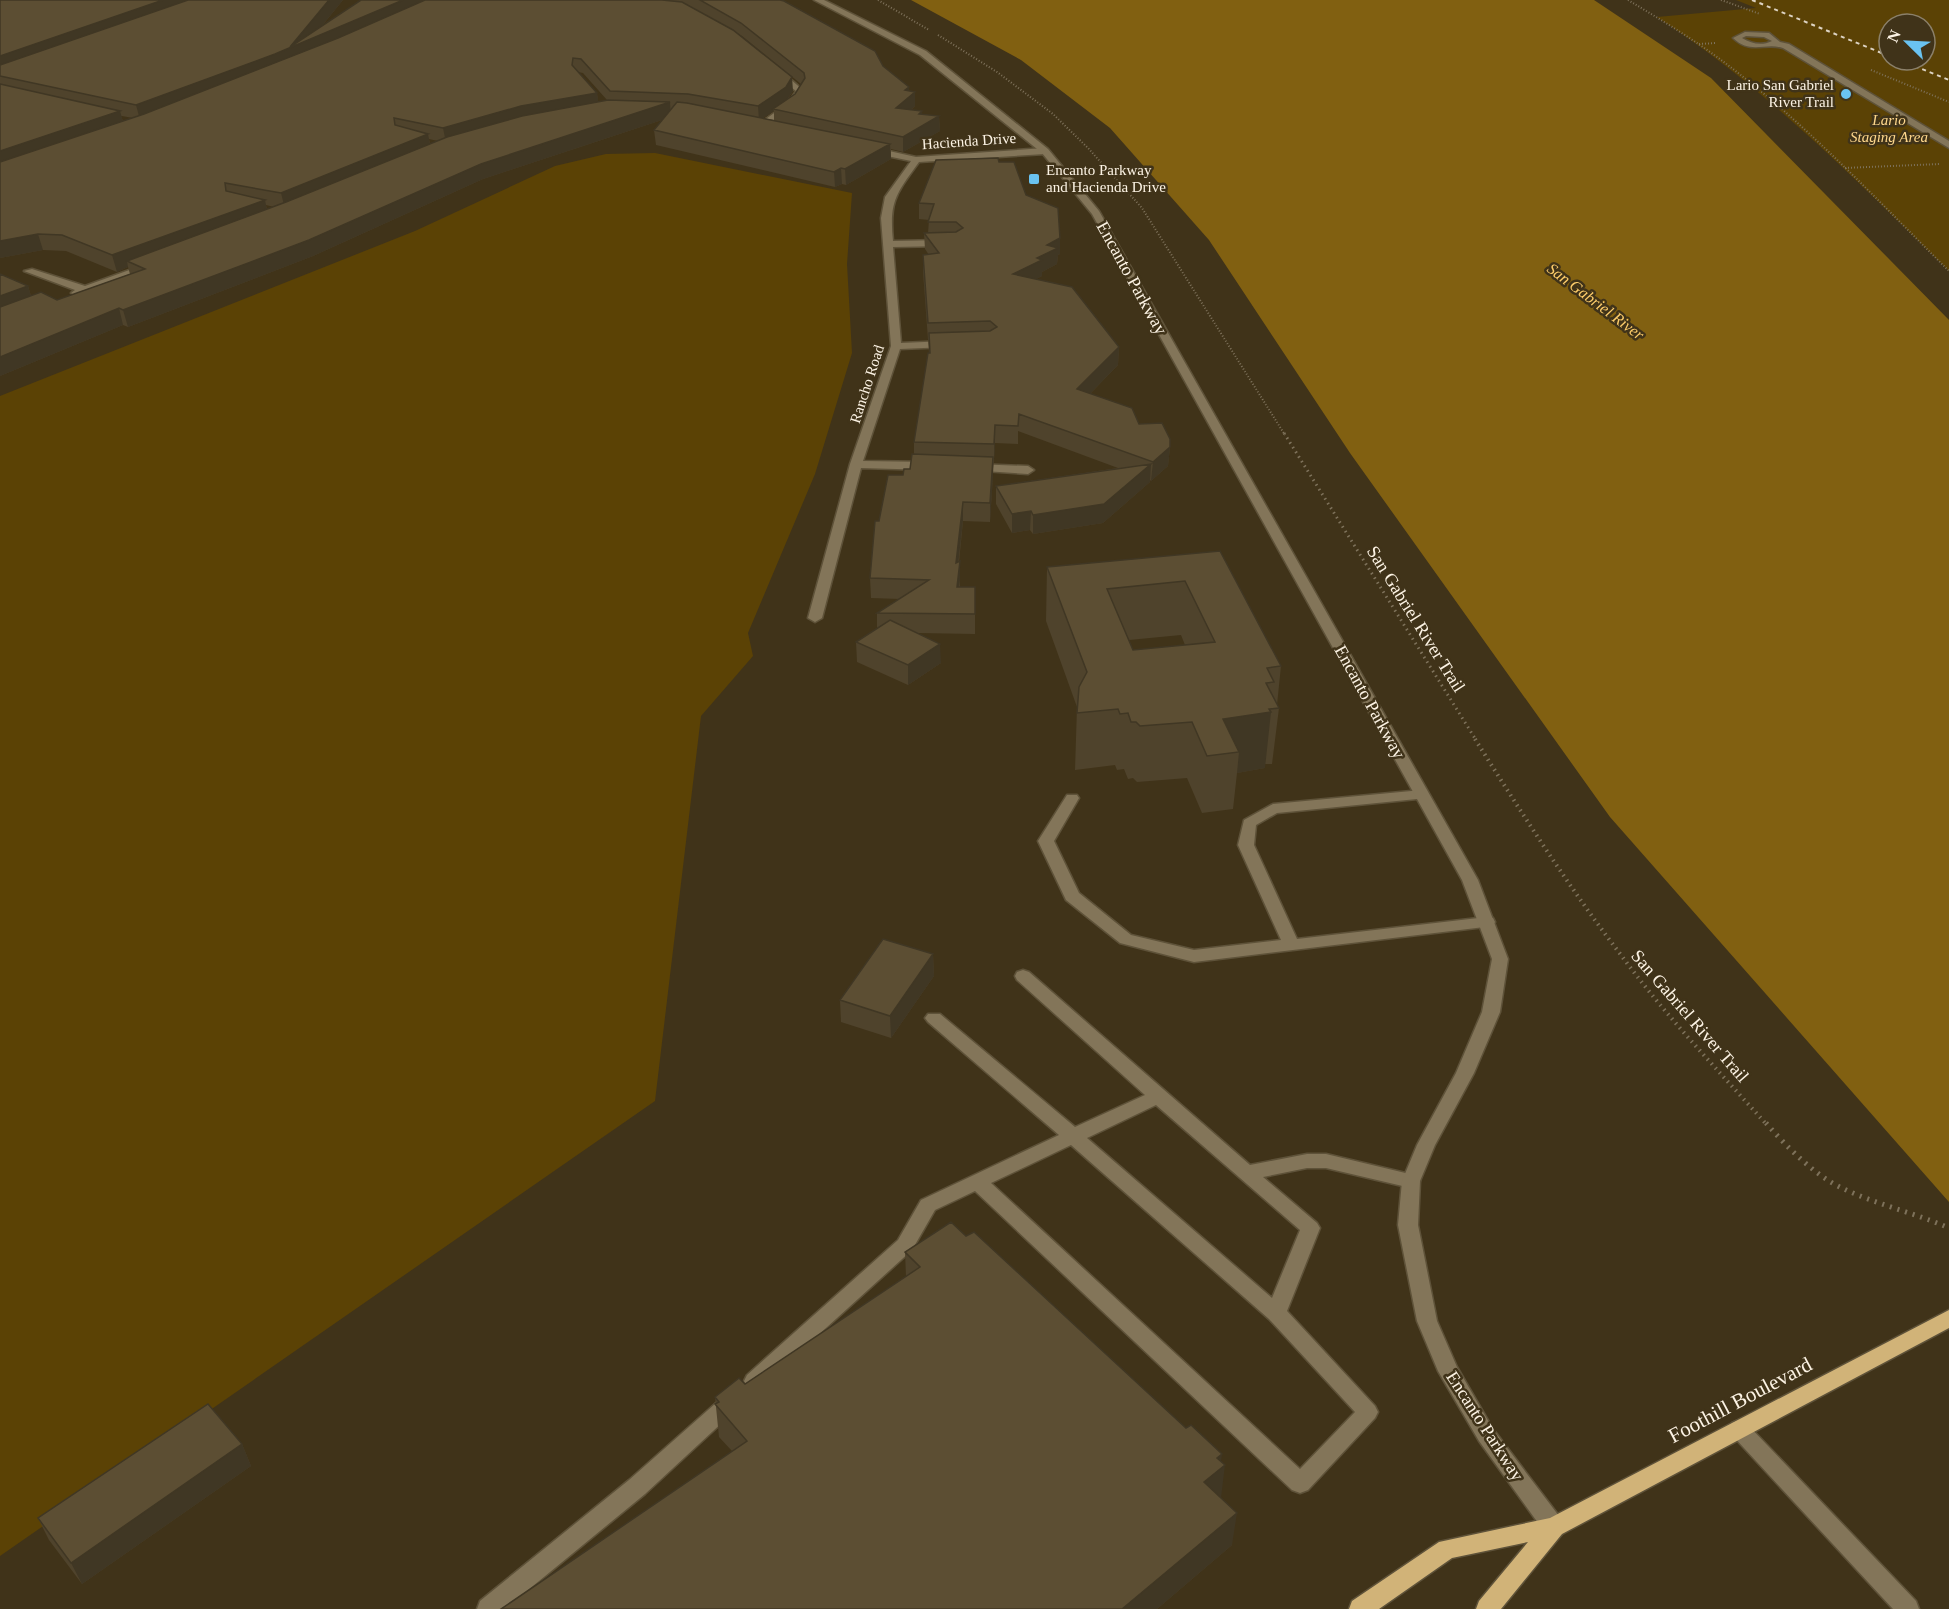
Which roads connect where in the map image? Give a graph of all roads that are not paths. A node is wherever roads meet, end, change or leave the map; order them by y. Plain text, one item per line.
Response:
1 (818, 0) edge
2 (1776, 43) dead end
3 (773, 69) edge
4 (751, 124) edge
5 (762, 126) junction
6 (773, 128) edge
7 (1949, 145) edge
8 (861, 148) edge
9 (1045, 151) junction
10 (916, 160) junction
11 (956, 243) edge
12 (886, 244) junction
13 (164, 261) edge
14 (29, 271) dead end
15 (86, 290) junction
16 (64, 298) edge
17 (955, 344) edge
18 (896, 346) junction
19 (856, 464) junction
20 (1028, 470) dead end
21 (815, 618) dead end
22 (1422, 795) junction
23 (1072, 798) dead end
24 (1487, 922) junction
25 (1292, 946) junction
26 (1023, 976) dead end
27 (934, 1018) dead end
28 (1158, 1096) junction
29 (1074, 1136) junction
30 (1246, 1173) junction
31 (1411, 1181) junction
32 (976, 1182) junction
33 (1276, 1313) junction
34 (1949, 1318) edge
35 (1739, 1429) junction
36 (1554, 1527) junction
37 (488, 1609) edge
38 (1360, 1609) edge
39 (1487, 1609) edge
40 (1908, 1609) edge

1 - 9 street, Encanto Parkway
2 - 7 street
3 - 5 street
4 - 5 street
5 - 6 street
8 - 10 street, Hacienda Drive
9 - 10 street, Hacienda Drive
9 - 22 street, Encanto Parkway
10 - 12 street, Rancho Road
11 - 12 street
12 - 18 street, Rancho Road
13 - 15 street
14 - 15 street
15 - 16 street
17 - 18 street
18 - 19 street, Rancho Road
19 - 20 street
19 - 21 street, Rancho Road
22 - 24 street, Encanto Parkway
22 - 25 street
23 - 25 street
24 - 25 street
24 - 31 street, Encanto Parkway
26 - 28 street
27 - 29 street
28 - 29 street
28 - 30 street
29 - 32 street
29 - 33 street
30 - 31 street
30 - 33 street
31 - 36 street, Encanto Parkway
32 - 33 street
32 - 37 street
34 - 35 main road, Foothill Boulevard
35 - 36 main road, Foothill Boulevard
35 - 40 street
36 - 38 main road, Foothill Boulevard
36 - 39 main road, Foothill Boulevard

